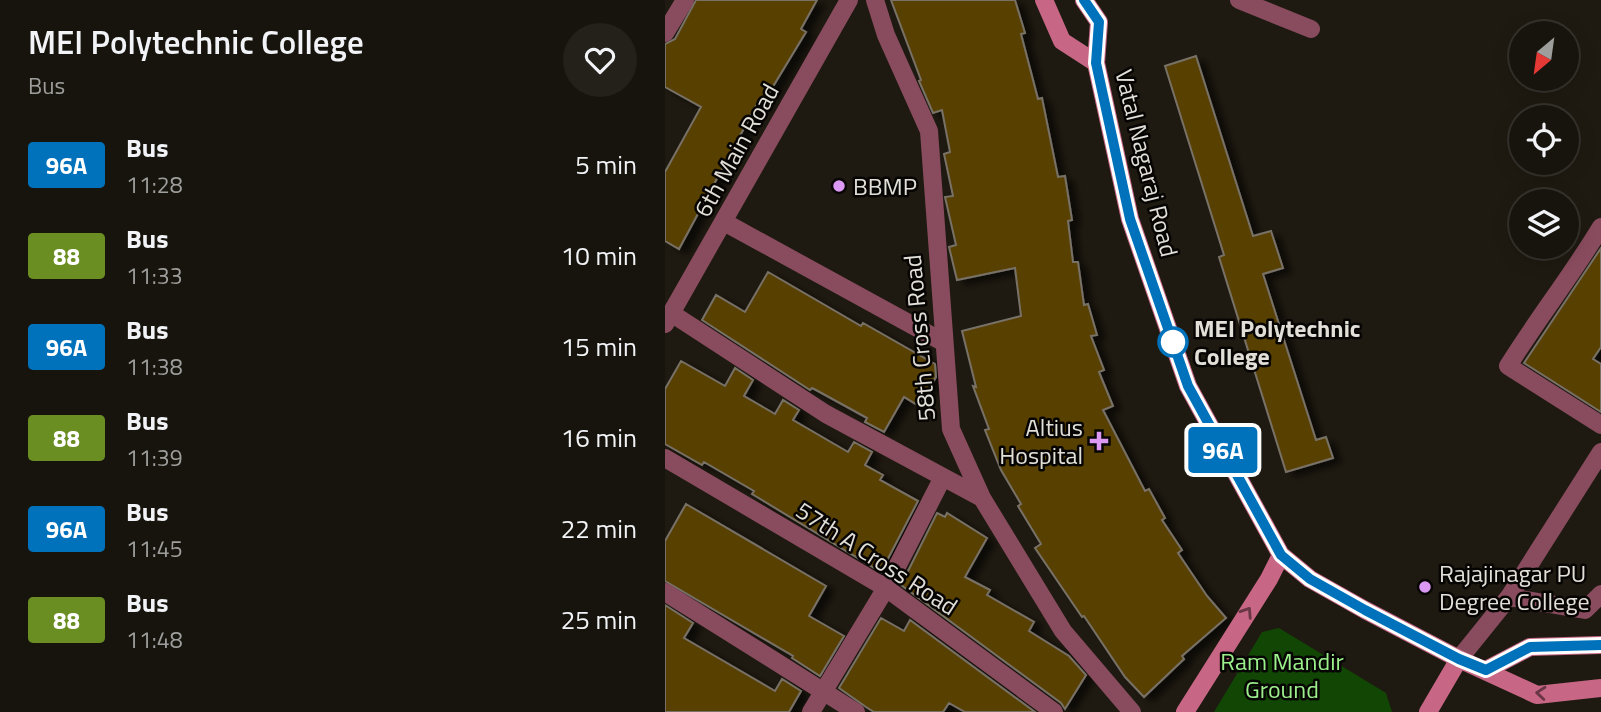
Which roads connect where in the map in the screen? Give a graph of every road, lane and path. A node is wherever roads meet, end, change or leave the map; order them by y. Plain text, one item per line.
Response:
1 (685, 0) edge
2 (849, 0) edge
3 (875, 0) edge
4 (1044, 0) edge
5 (1084, 0) edge
6 (1239, 0) edge
7 (1311, 29) dead end
8 (665, 33) edge
9 (1096, 63) junction
10 (724, 222) junction
11 (1601, 227) edge
12 (668, 319) edge
13 (943, 341) junction
14 (1601, 425) edge
15 (1601, 452) edge
16 (665, 458) edge
17 (943, 477) junction
18 (982, 498) junction
19 (1281, 555) junction
20 (886, 588) junction
21 (665, 592) edge
22 (1601, 594) edge
23 (1509, 597) junction
24 (1601, 645) edge
25 (1459, 659) junction
26 (1486, 670) junction
27 (1601, 688) edge
28 (824, 691) junction
29 (811, 712) edge
30 (856, 712) edge
31 (1054, 712) edge
32 (1132, 712) edge
33 (1185, 712) edge
34 (1428, 712) edge

1 - 8 street
2 - 10 street, 6th Main Road
3 - 13 street, 58th Cross Road
4 - 9 main road, Vatal Nagaraj Road
5 - 9 main road, Vatal Nagaraj Road
6 - 7 street
9 - 19 main road, Vatal Nagaraj Road
10 - 12 street, 6th Main Road
10 - 13 street
11 - 14 street
12 - 17 street
13 - 18 street, 58th Cross Road
15 - 23 street
16 - 20 street, 57th A Cross Road
17 - 18 street
17 - 20 street
18 - 32 street, 58th Cross Road
19 - 25 main road, Vatal Nagaraj Road
33 -> 19 main road
20 - 28 street
20 - 31 street, 57th A Cross Road
21 - 28 street
22 - 23 street
23 - 25 street
24 - 26 main road
25 - 26 main road, Vatal Nagaraj Road
25 - 34 main road
27 -> 26 main road, Vatal Nagaraj Road
28 - 29 street
28 - 30 street

